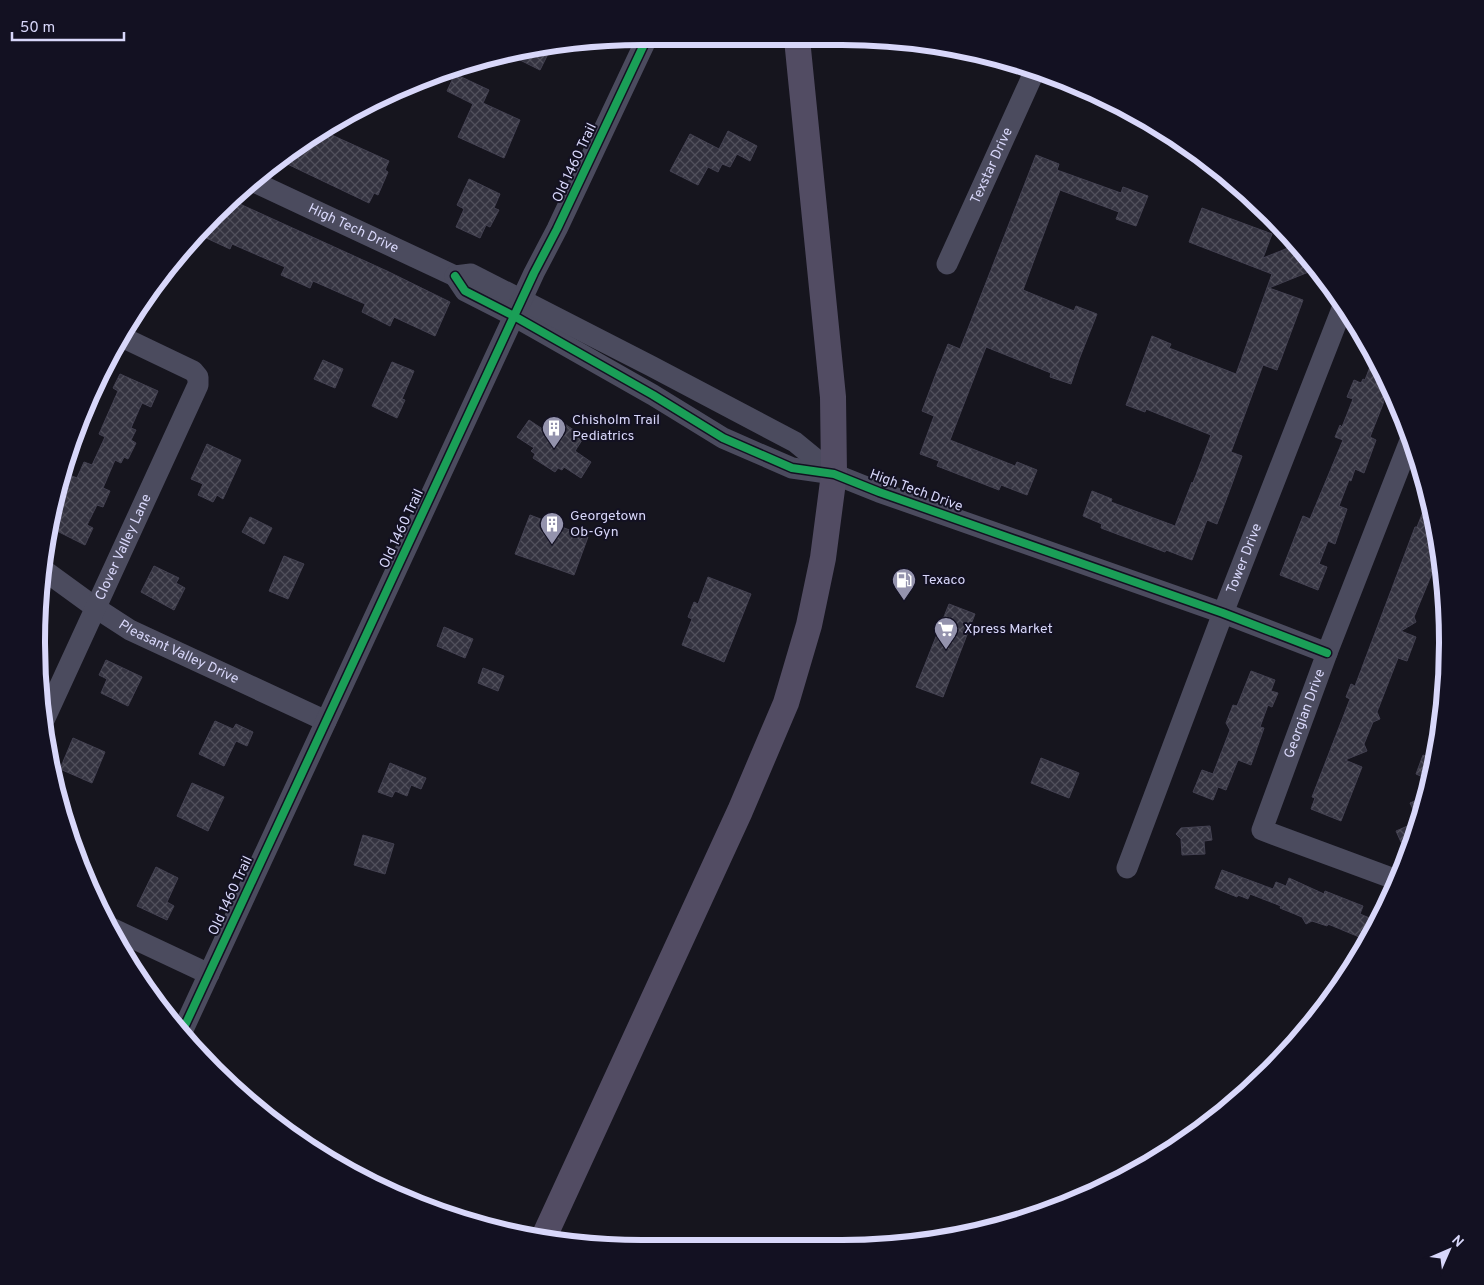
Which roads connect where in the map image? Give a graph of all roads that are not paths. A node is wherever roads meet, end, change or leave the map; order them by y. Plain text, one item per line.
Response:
1 (644, 45) edge
2 (798, 45) edge
3 (1032, 76) edge
4 (259, 184) edge
5 (947, 264) dead end
6 (518, 308) junction
7 (1340, 314) edge
8 (128, 340) edge
9 (1407, 449) edge
10 (834, 474) junction
11 (49, 574) edge
12 (96, 608) junction
13 (1223, 613) junction
14 (1327, 653) junction
15 (49, 710) edge
16 (326, 721) junction
17 (1127, 868) dead end
18 (1391, 878) edge
19 (120, 932) edge
20 (209, 974) junction
21 (185, 1026) edge
22 (546, 1232) edge

1 - 6 street, Old 1460 Trail
2 - 10 main road
3 - 5 street, Texstar Drive
4 - 6 street, High Tech Drive
6 - 10 street, High Tech Drive
6 - 10 street, High Tech Drive
6 - 16 street, Old 1460 Trail
7 - 13 street, Tower Drive
8 - 12 street, Clover Valley Lane
9 - 14 street, Georgian Drive
10 - 13 street, High Tech Drive
10 - 22 main road
11 - 12 street, Pleasant Valley Drive
12 - 15 street, Clover Valley Lane
12 - 16 street, Pleasant Valley Drive
13 - 14 street, High Tech Drive
13 - 17 street, Tower Drive
14 - 18 street, Georgian Drive
16 - 20 street, Old 1460 Trail
19 - 20 street
20 - 21 street, Old 1460 Trail

